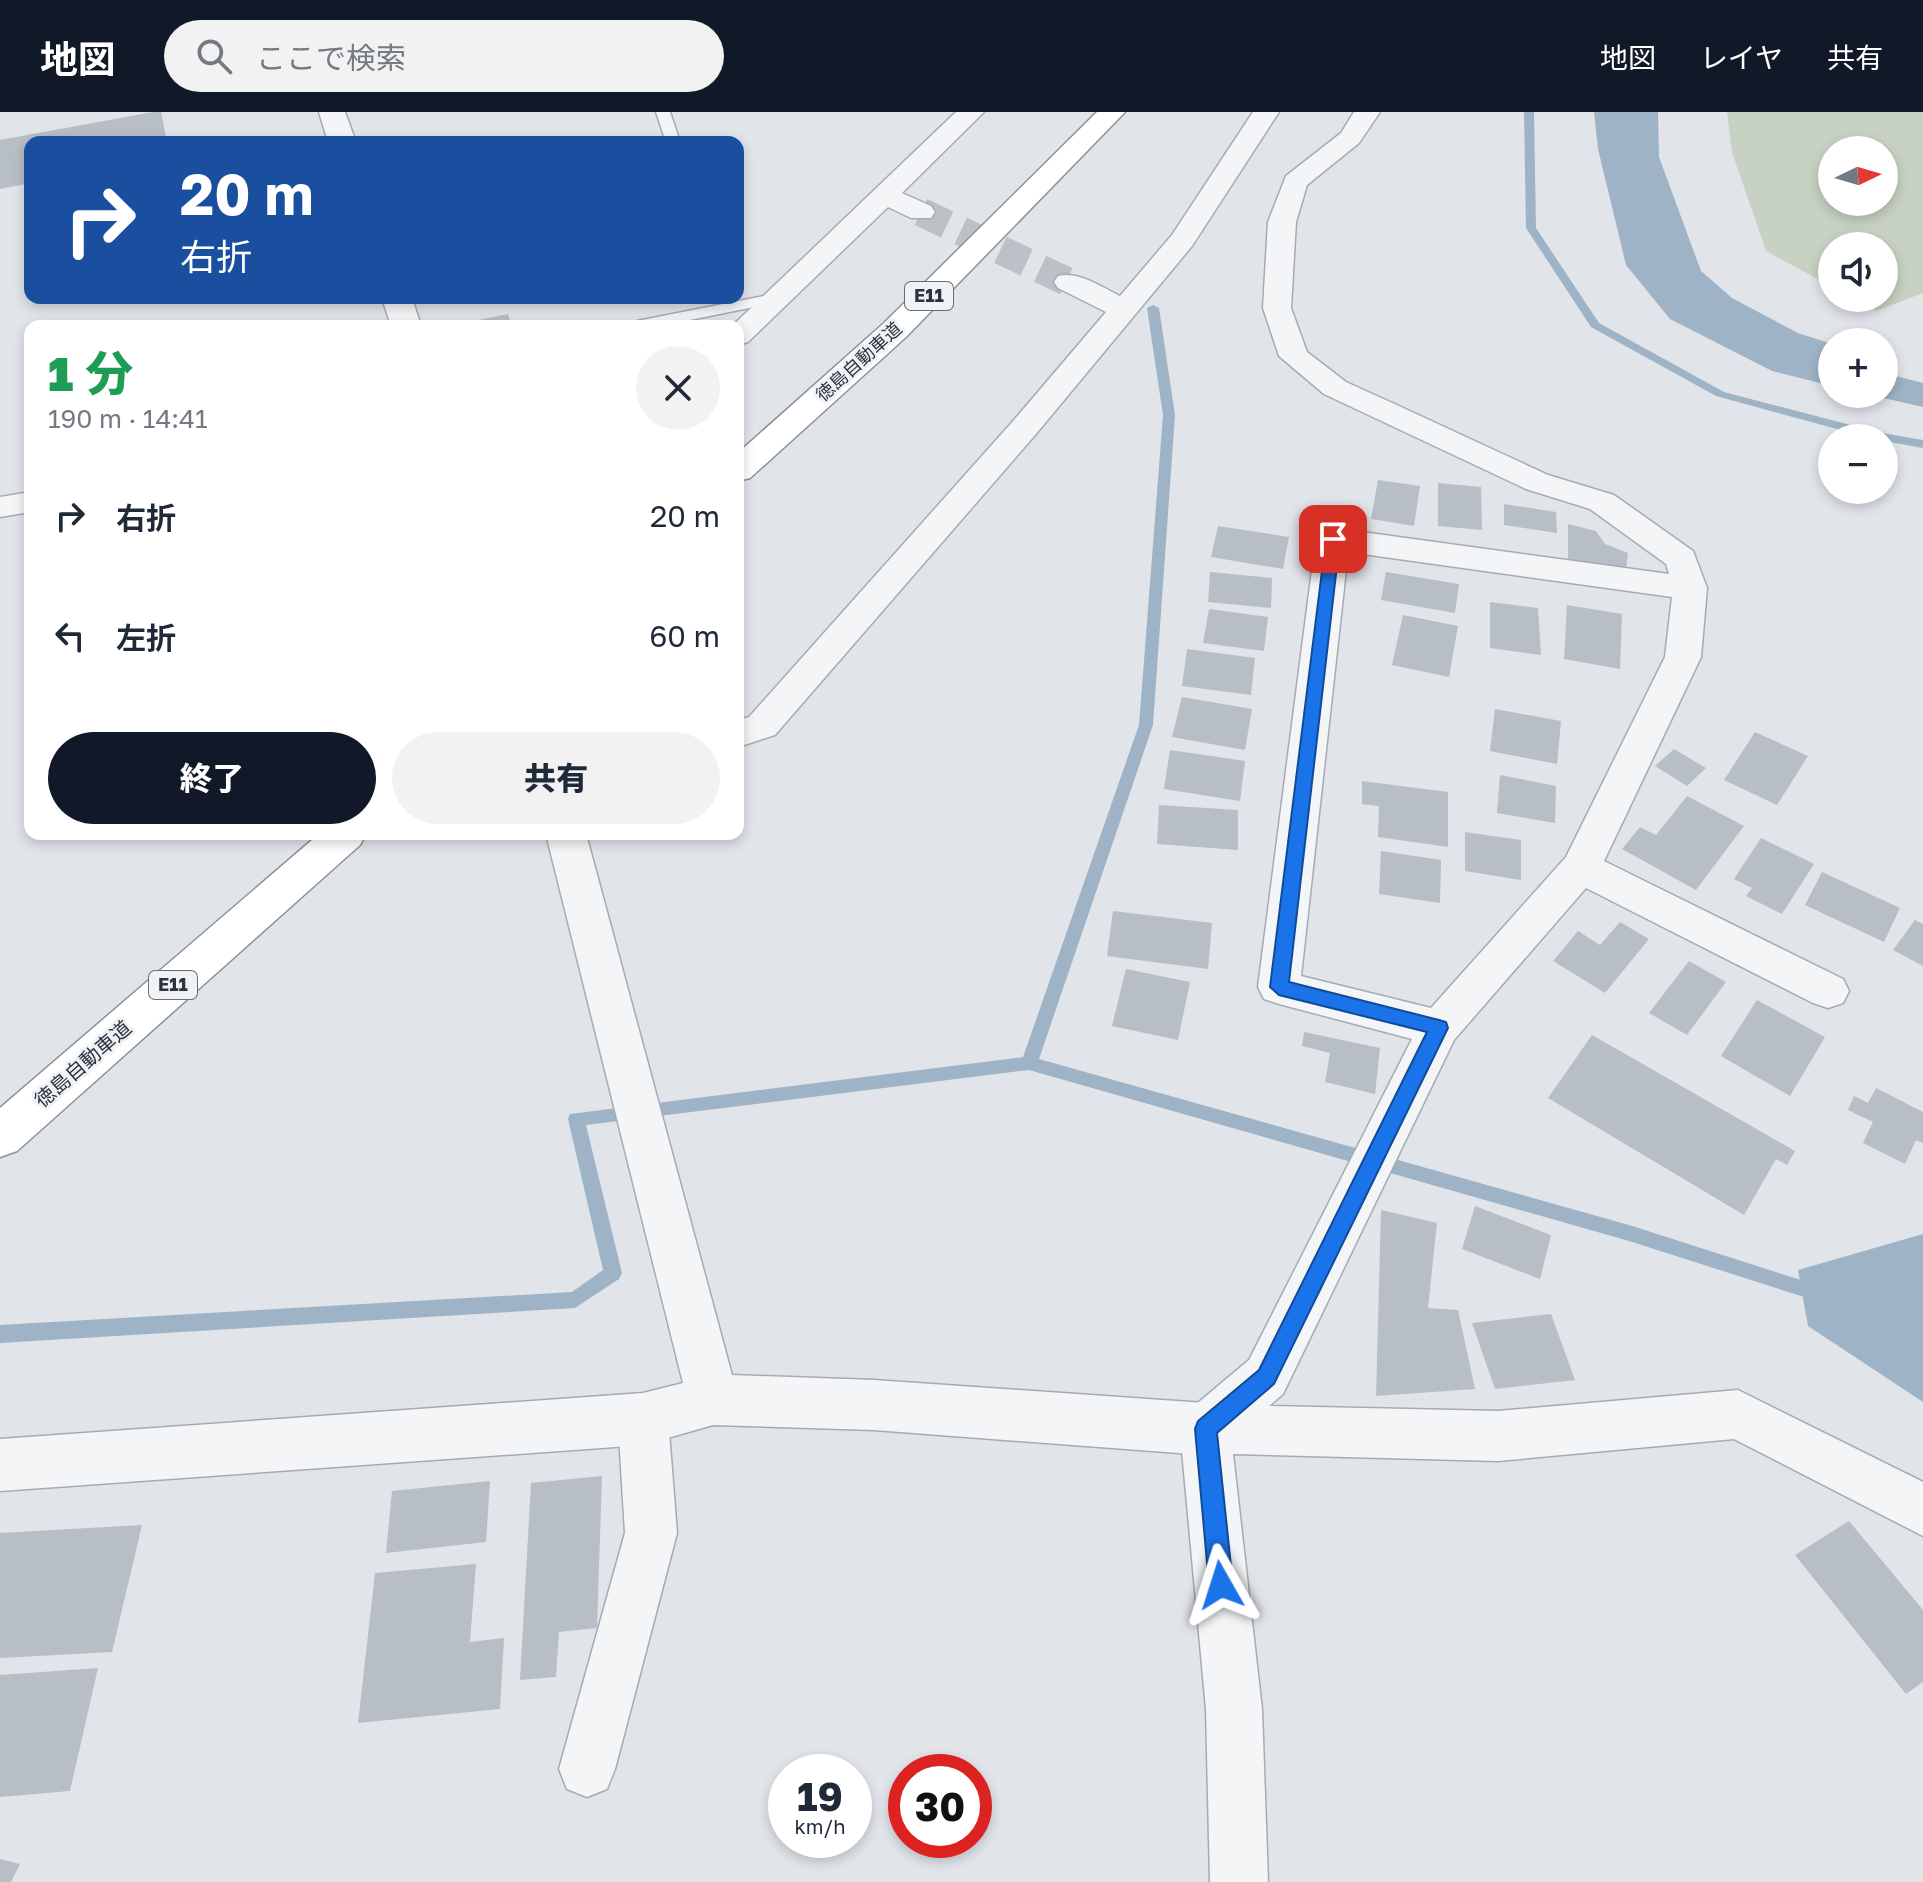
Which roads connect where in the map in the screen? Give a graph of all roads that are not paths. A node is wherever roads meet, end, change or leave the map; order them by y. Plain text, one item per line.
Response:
1 (332, 112) edge
2 (663, 112) edge
3 (971, 112) edge
4 (1112, 112) edge
5 (1266, 112) edge
6 (1367, 112) edge
7 (1051, 133) dead end
8 (340, 136) edge
9 (671, 136) edge
10 (887, 196) junction
11 (921, 212) tunnel mouth
12 (1068, 282) tunnel mouth
13 (779, 298) junction
14 (1124, 309) junction
15 (667, 320) edge
16 (744, 330) edge
17 (744, 450) edge
18 (744, 466) edge
19 (24, 503) edge
20 (0, 507) edge
21 (1690, 588) junction
22 (744, 732) edge
23 (339, 840) edge
24 (568, 840) edge
25 (1581, 867) junction
26 (1828, 991) dead end
27 (1439, 1028) junction
28 (0, 1137) edge
29 (713, 1400) junction
30 (643, 1419) junction
31 (1205, 1429) junction
32 (0, 1465) edge
33 (1923, 1510) edge
34 (587, 1769) dead end
35 (1239, 1882) edge

1 - 8 street
2 - 9 lane
3 - 10 street
4 - 18 highway, 徳島自動車道 / E11
5 - 14 street
6 - 21 street
7 - 17 highway, 徳島自動車道 / E11
10 - 11 street
10 - 13 street
12 - 14 street
13 - 15 lane
13 - 16 street
14 - 22 street
19 - 20 street
21 - 25 street
21 - 27 street
23 - 28 highway, 徳島自動車道 / E11
24 - 29 street
25 - 26 street
25 - 27 street
27 - 31 street
29 - 30 street
29 - 31 street
30 - 32 street
30 - 34 street
31 - 33 street
31 - 35 street

